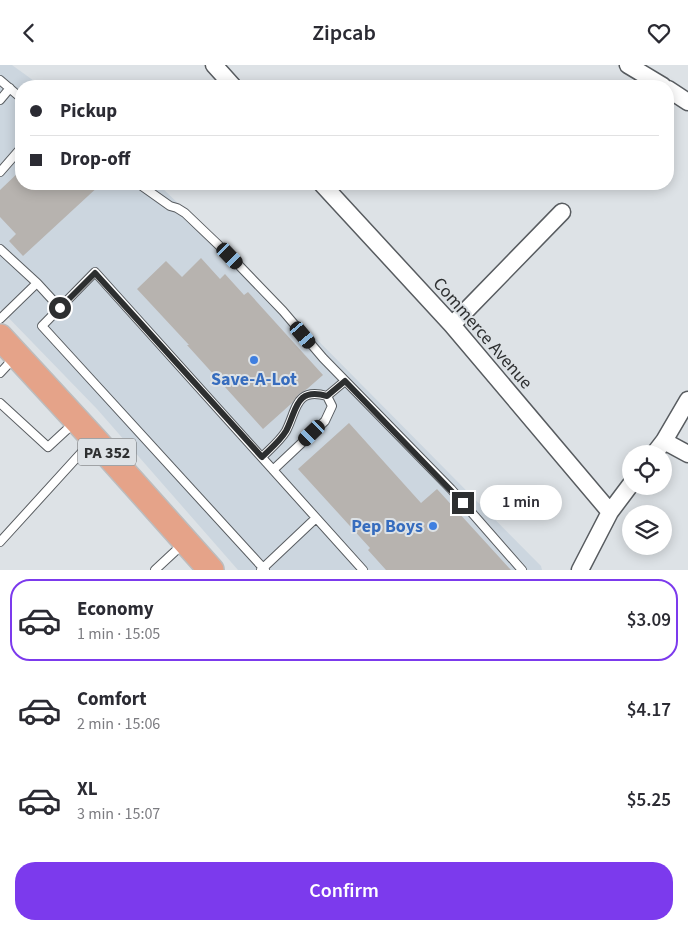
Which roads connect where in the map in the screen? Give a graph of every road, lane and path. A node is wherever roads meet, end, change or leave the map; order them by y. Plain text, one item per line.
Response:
1 (214, 65) edge
2 (628, 65) edge
3 (649, 70) edge
4 (0, 80) edge
5 (228, 80) edge
6 (658, 80) edge
7 (10, 88) junction
8 (15, 93) edge
9 (674, 93) edge
10 (0, 99) edge
11 (688, 102) edge
12 (15, 155) edge
13 (0, 172) edge
14 (147, 190) edge
15 (328, 190) edge
16 (562, 212) dead end
17 (0, 249) edge
18 (37, 283) junction
19 (60, 308) junction
20 (0, 319) edge
21 (452, 325) junction
22 (0, 337) edge
23 (17, 355) junction
24 (0, 373) edge
25 (345, 381) junction
26 (327, 396) junction
27 (688, 400) edge
28 (0, 403) edge
29 (77, 420) junction
30 (94, 439) junction
31 (661, 445) edge
32 (672, 451) edge
33 (688, 454) edge
34 (262, 457) junction
35 (273, 470) junction
36 (623, 495) edge
37 (610, 512) junction
38 (316, 518) junction
39 (185, 541) junction
40 (0, 542) edge
41 (263, 569) edge
42 (155, 570) edge
43 (211, 570) edge
44 (363, 570) edge
45 (522, 570) edge
46 (580, 570) edge

1 - 5 street
2 - 3 street
3 - 6 street
4 - 7 lane
7 - 8 lane
7 - 10 lane
9 - 11 street
12 - 13 lane
14 - 25 lane
15 - 21 street, Commerce Avenue
16 - 21 street
17 - 18 lane
18 - 19 lane
18 - 20 lane
19 - 34 lane
19 - 41 lane
21 - 37 street, Commerce Avenue
22 - 23 main road, PA 352
23 - 24 lane
23 - 29 main road, PA 352
25 - 26 lane
25 - 45 lane
26 - 34 lane
26 - 35 lane
27 - 31 street
28 - 29 lane
29 - 30 main road, PA 352
30 - 39 main road, PA 352
30 - 40 lane
32 - 33 street
34 - 35 lane
35 - 38 lane
36 - 37 street
37 - 46 street
38 - 41 lane
38 - 44 lane
39 - 42 lane
39 - 43 main road, PA 352

